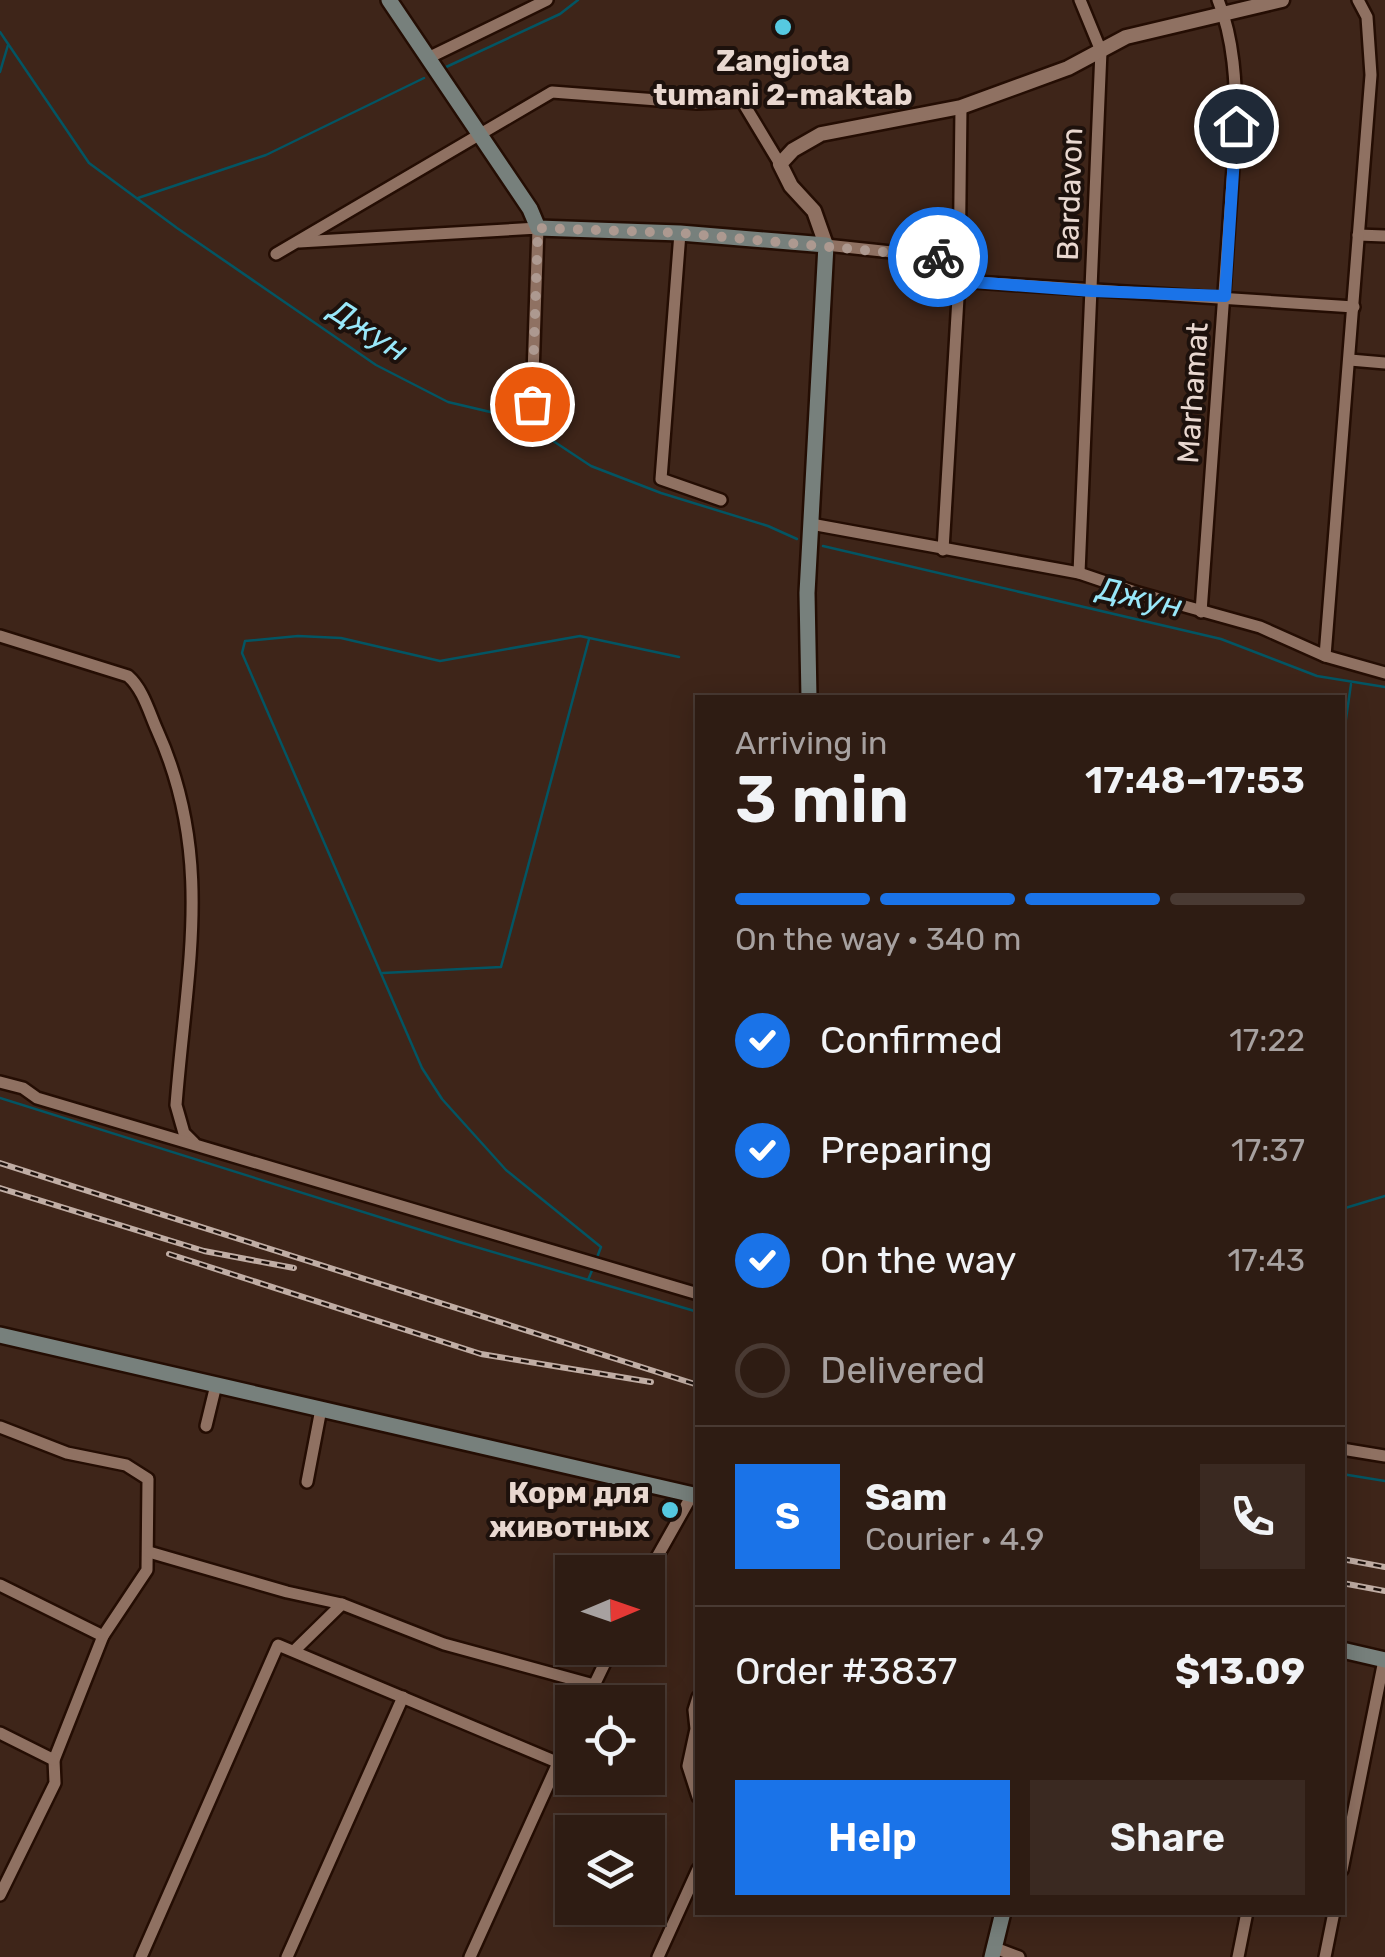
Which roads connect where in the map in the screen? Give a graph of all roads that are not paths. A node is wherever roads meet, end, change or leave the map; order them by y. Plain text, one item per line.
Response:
1 (389, 0) edge
2 (1080, 0) edge
3 (1282, 0) edge
4 (1358, 0) edge
5 (538, 2) edge
6 (1221, 7) edge
7 (1101, 50) junction
8 (428, 58) junction
9 (960, 108) junction
10 (480, 135) junction
11 (780, 164) junction
12 (538, 228) junction
13 (680, 233) junction
14 (1358, 235) junction
15 (1385, 236) edge
16 (296, 242) junction
17 (826, 245) junction
18 (276, 254) dead end
19 (957, 259) junction
20 (959, 281) junction
21 (1092, 291) junction
22 (1225, 296) junction
23 (1354, 307) junction
24 (1350, 360) junction
25 (1385, 362) edge
26 (532, 404) dead end
27 (721, 500) dead end
28 (811, 524) junction
29 (944, 550) junction
30 (1078, 573) junction
31 (1202, 612) junction
32 (0, 636) edge
33 (1325, 656) junction
34 (1385, 674) edge
35 (809, 695) edge
36 (0, 1082) edge
37 (176, 1105) junction
38 (171, 1137) junction
39 (196, 1144) junction
40 (695, 1293) edge
41 (0, 1334) edge
42 (216, 1385) junction
43 (321, 1409) junction
44 (206, 1426) dead end
45 (0, 1427) edge
46 (1345, 1449) edge
47 (1385, 1456) edge
48 (306, 1482) dead end
49 (695, 1495) edge
50 (148, 1552) junction
51 (659, 1555) edge
52 (0, 1585) edge
53 (342, 1604) junction
54 (103, 1636) junction
55 (1345, 1651) edge
56 (294, 1652) junction
57 (1384, 1660) edge
58 (604, 1665) edge
59 (594, 1685) joint
60 (403, 1697) junction
61 (0, 1733) edge
62 (695, 1734) edge
63 (54, 1760) junction
64 (555, 1760) edge
65 (555, 1771) edge
66 (695, 1787) edge
67 (1345, 1855) edge
68 (6, 1868) edge
69 (695, 1876) edge
70 (0, 1896) edge
71 (1002, 1915) edge
72 (1246, 1915) edge
73 (1333, 1915) edge
74 (994, 1952) edge
75 (141, 1957) edge
76 (287, 1957) edge
77 (470, 1957) edge
78 (659, 1957) edge
79 (1019, 1957) edge
80 (1238, 1957) edge
81 (1325, 1957) edge

1 - 8 main road
2 - 7 street, Bardavon
3 - 6 street
4 - 14 street
5 - 8 street
6 - 7 street
6 - 22 street, Marhamat
7 - 9 street
7 - 21 street, Bardavon
8 - 10 main road
9 - 11 street
9 - 19 street
10 - 11 street
10 - 12 main road
10 - 16 street
11 - 17 street
12 - 13 main road
12 - 16 street
12 - 26 street
13 - 17 main road
13 - 27 street
14 - 15 street
14 - 23 street
16 - 18 street
17 - 19 street
17 - 28 main road
19 - 20 street
20 - 21 street
20 - 29 street
21 - 22 street
21 - 30 street, Bardavon
22 - 23 street
22 - 31 street, Marhamat
23 - 24 street
24 - 25 street
24 - 33 street
28 - 29 street
28 - 35 main road
29 - 30 street
30 - 31 street
31 - 33 street
32 - 37 street
33 - 34 street
36 - 38 street
37 - 38 street
37 - 39 street
38 - 39 street
39 - 40 street
41 - 42 main road
42 - 43 main road
42 - 44 street
43 - 48 street
43 - 49 main road
45 - 50 street
46 - 47 street
49 - 51 street
50 - 53 street
50 - 54 street
52 - 54 street
53 - 56 street
53 - 59 street
54 - 63 street
55 - 57 main road
56 - 60 street
56 - 75 street
57 - 67 street
58 - 59 street
60 - 64 street
60 - 76 street
61 - 63 street
62 - 66 street
63 - 68 street
65 - 77 street
68 - 70 street
69 - 78 street
71 - 74 main road
72 - 80 street
73 - 81 street
74 - 79 street

